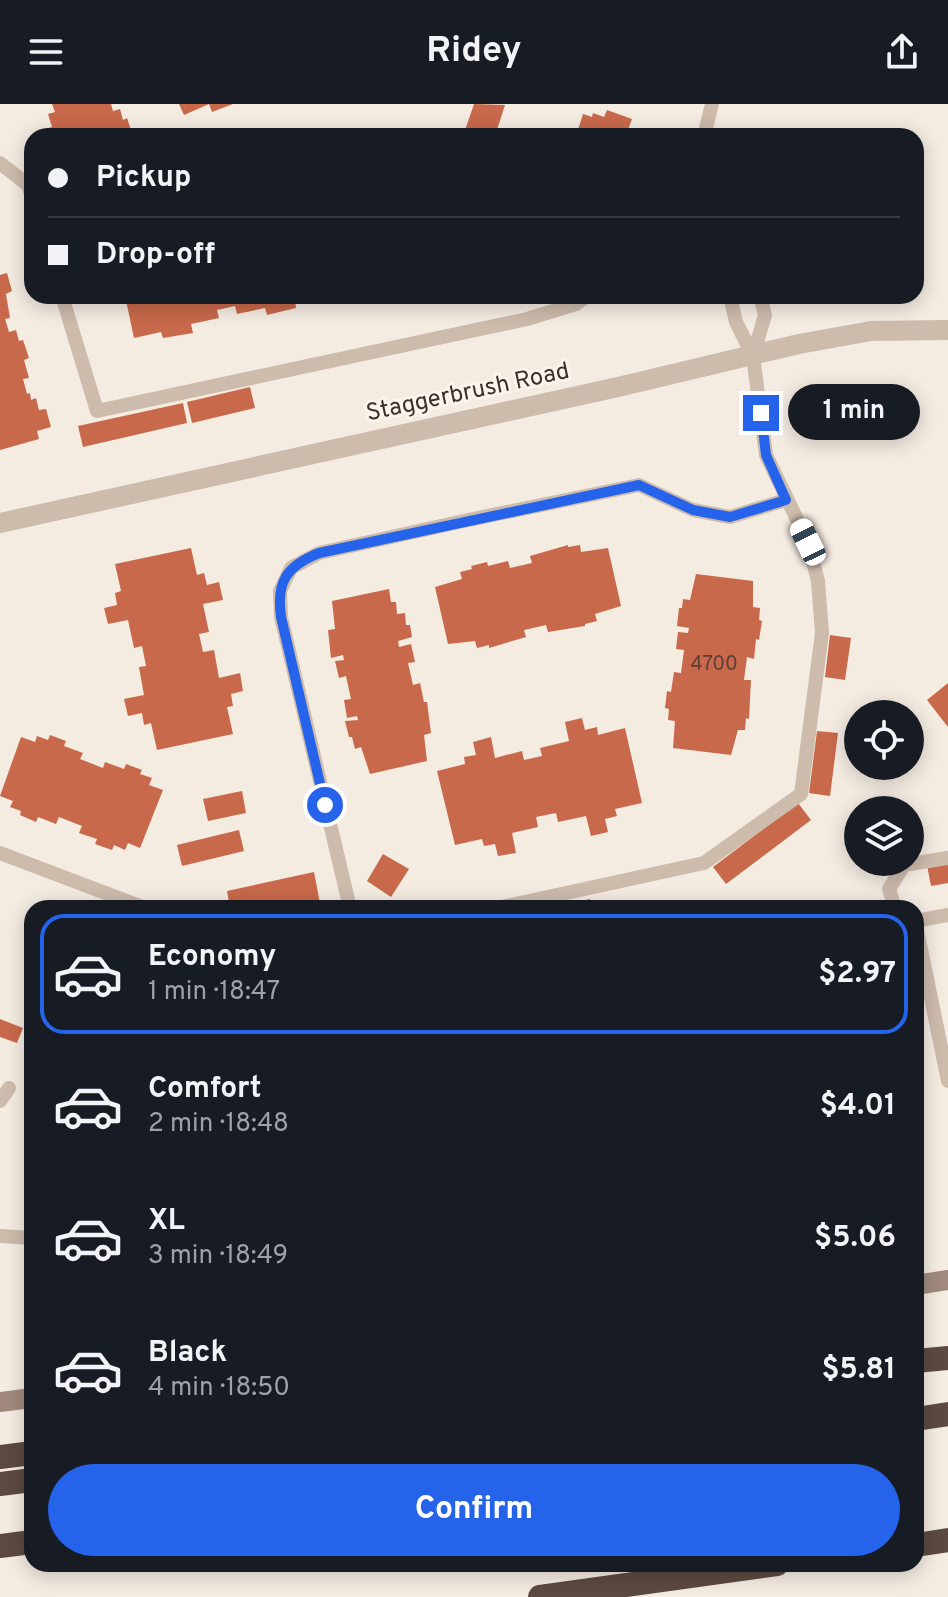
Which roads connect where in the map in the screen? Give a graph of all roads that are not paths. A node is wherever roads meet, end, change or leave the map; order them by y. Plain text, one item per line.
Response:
1 (712, 104) edge
2 (706, 128) edge
3 (0, 163) edge
4 (24, 182) edge
5 (64, 304) edge
6 (576, 304) edge
7 (732, 304) edge
8 (762, 304) edge
9 (948, 330) edge
10 (753, 356) junction
11 (786, 500) junction
12 (0, 523) edge
13 (0, 853) edge
14 (948, 858) edge
15 (124, 900) edge
16 (348, 900) edge
17 (534, 900) edge
18 (892, 900) edge
19 (948, 915) edge
20 (924, 924) edge
21 (924, 966) edge
22 (948, 1081) edge
23 (9, 1088) dead end
24 (0, 1101) edge
25 (0, 1236) edge
26 (24, 1238) edge
27 (948, 1280) edge
28 (924, 1284) edge
29 (948, 1358) edge
30 (924, 1360) edge
31 (24, 1399) edge
32 (0, 1402) edge
33 (948, 1414) edge
34 (924, 1418) edge
35 (24, 1454) edge
36 (0, 1457) edge
37 (24, 1481) edge
38 (0, 1484) edge
39 (948, 1540) edge
40 (24, 1543) edge
41 (924, 1544) edge
42 (0, 1546) edge
43 (720, 1572) edge
44 (540, 1597) edge

1 - 2 lane
3 - 4 lane
5 - 6 lane
7 - 10 lane
8 - 10 lane
9 - 10 street, Staggerbrush Road
10 - 11 lane
10 - 12 street, Staggerbrush Road
11 - 16 lane
11 - 17 lane
13 - 15 lane
14 - 18 lane
19 - 20 lane
21 - 22 lane
23 - 24 lane
25 - 26 lane
27 - 28 main road
29 - 30 highway
31 - 32 main road
33 - 34 highway
35 - 36 highway
37 - 38 highway
39 - 41 highway
40 - 42 highway
43 - 44 highway

